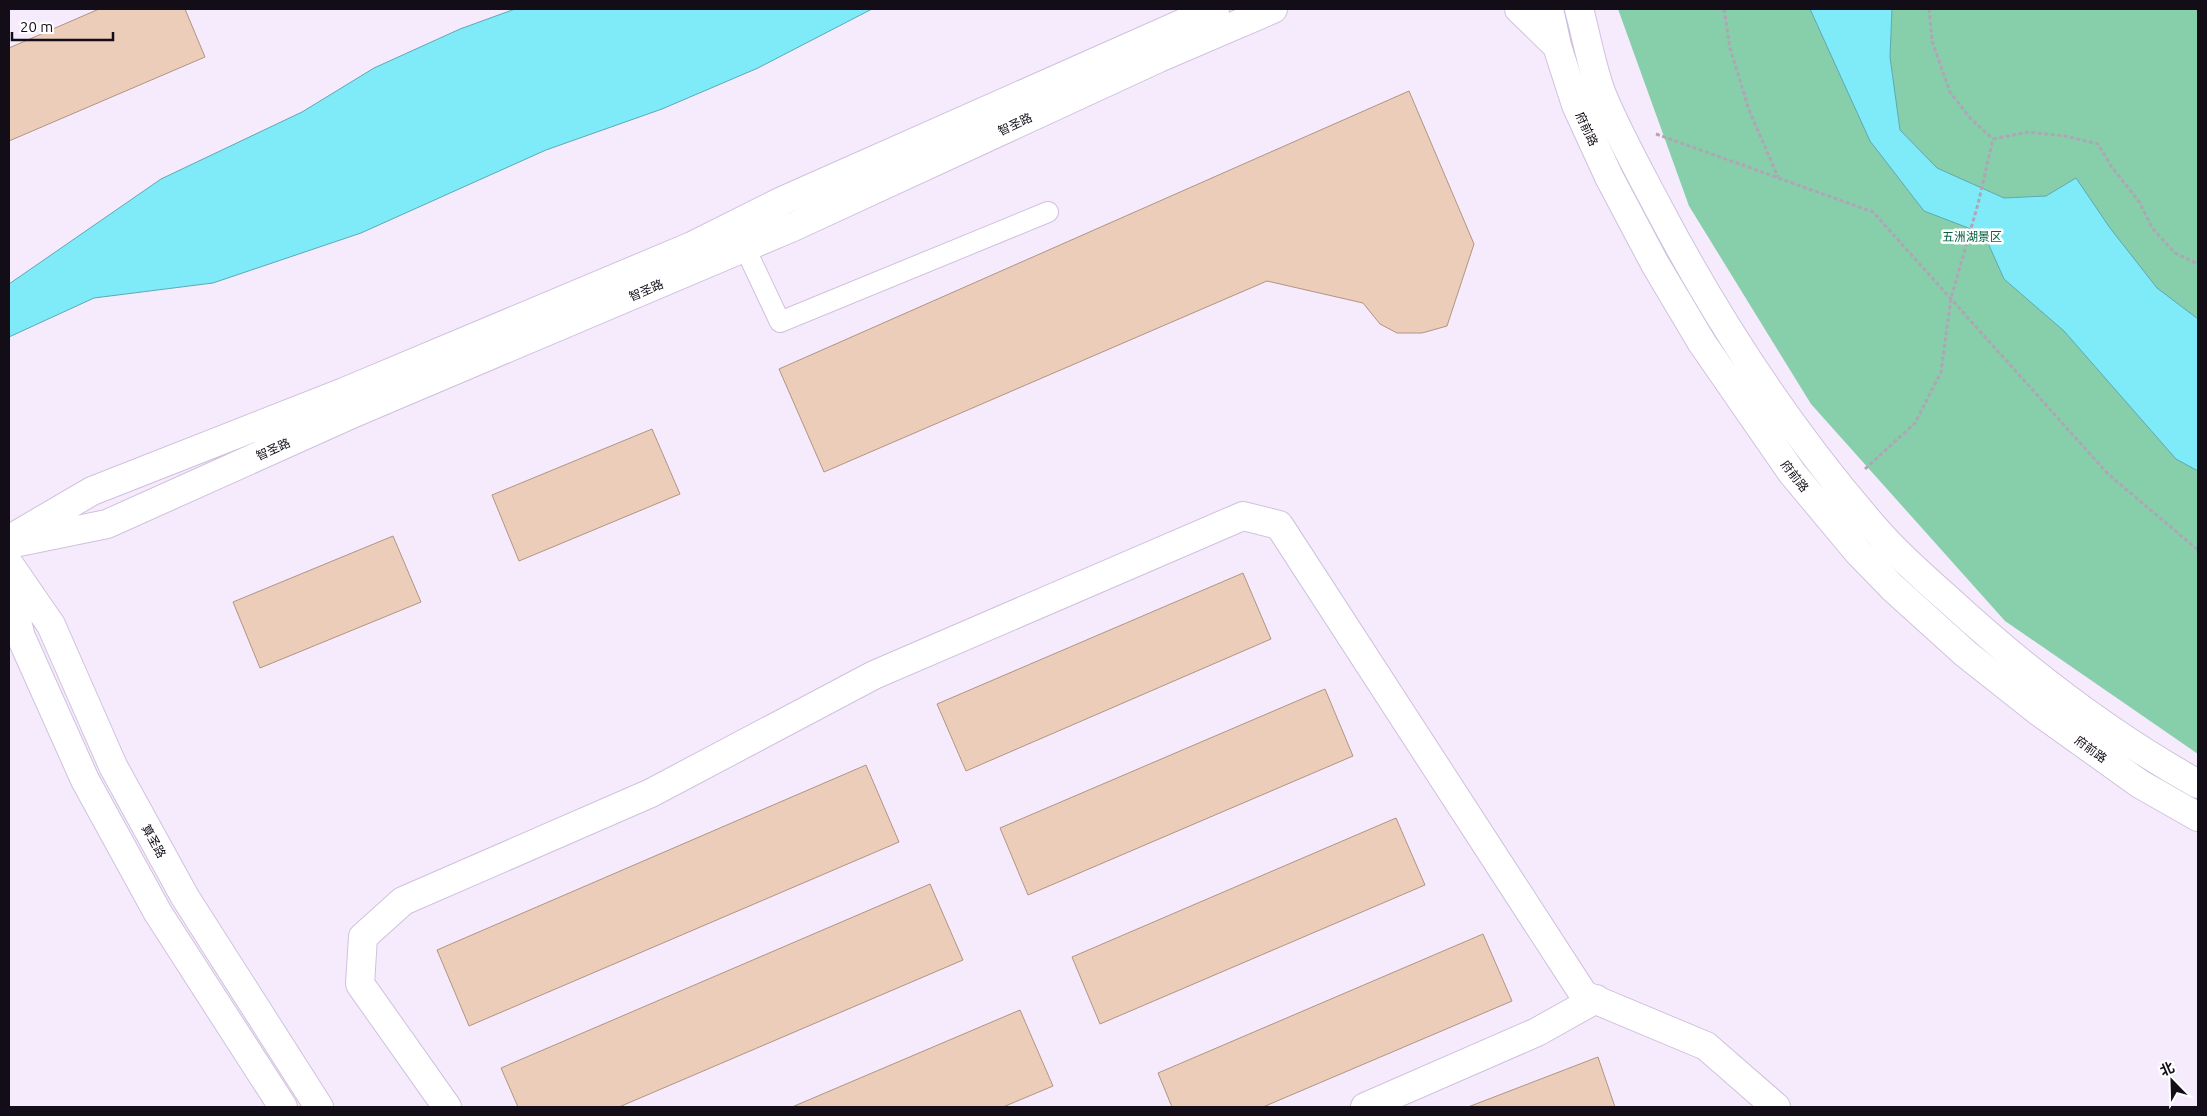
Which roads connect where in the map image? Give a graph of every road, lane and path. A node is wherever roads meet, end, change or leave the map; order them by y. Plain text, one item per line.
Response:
1 (1215, 9) edge
2 (1273, 9) edge
3 (1519, 9) edge
4 (1549, 9) edge
5 (1579, 9) edge
6 (1724, 9) edge
7 (1929, 9) edge
8 (1557, 46) junction
9 (1613, 118) junction
10 (1993, 138) junction
11 (1778, 178) junction
12 (1048, 212) dead end
13 (744, 248) junction
14 (2198, 264) edge
15 (1951, 298) junction
16 (1843, 490) junction
17 (9, 540) edge
18 (9, 544) edge
19 (2198, 550) edge
20 (9, 564) edge
21 (9, 591) edge
22 (2198, 784) edge
23 (2198, 817) edge
24 (1596, 999) junction
25 (283, 1107) edge
26 (319, 1107) edge
27 (447, 1107) edge
28 (1364, 1107) edge
29 (1776, 1107) edge

1 - 17 street, 智圣路
2 - 13 street, 智圣路
3 - 8 street
4 - 8 street, 府前路
5 - 9 street
6 - 11 path
7 - 10 path
8 - 23 street, 府前路
9 - 11 path
9 - 16 street
10 - 14 path
10 - 15 path
11 - 15 path
12 - 13 lane
13 - 18 street, 智圣路
15 - 16 path
15 - 19 path
16 - 22 street
20 - 26 street, 算圣路
21 - 25 street
24 - 27 street
24 - 28 street
24 - 29 street

